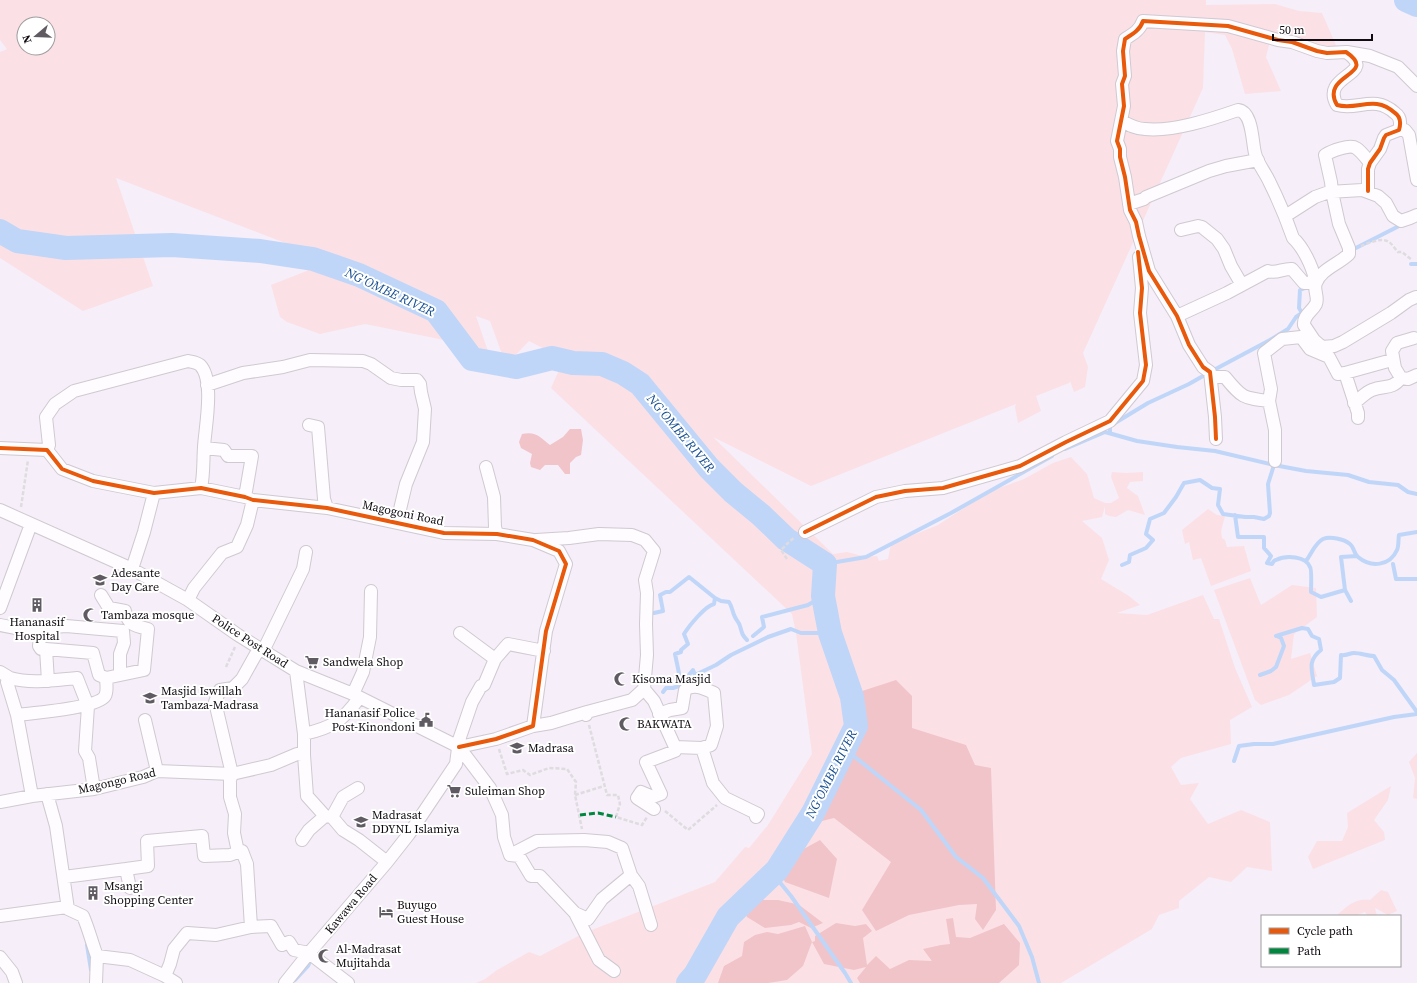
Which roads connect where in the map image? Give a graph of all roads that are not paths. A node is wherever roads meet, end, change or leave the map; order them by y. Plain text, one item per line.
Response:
1 (1346, 52) junction
2 (1417, 86) edge
3 (1122, 121) junction
4 (1399, 130) junction
5 (1258, 160) junction
6 (1370, 162) junction
7 (1416, 163) edge
8 (1417, 180) edge
9 (1368, 191) junction
10 (1332, 192) junction
11 (1130, 204) junction
12 (1284, 214) junction
13 (1417, 215) edge
14 (1136, 222) junction
15 (1181, 230) dead end
16 (1242, 284) junction
17 (1416, 297) dead end
18 (1177, 316) junction
19 (1414, 338) dead end
20 (1392, 360) junction
21 (1345, 373) junction
22 (1417, 375) edge
23 (1211, 377) junction
24 (1401, 378) junction
25 (207, 385) junction
26 (1269, 401) junction
27 (1354, 403) junction
28 (1358, 418) dead end
29 (309, 426) dead end
30 (1216, 439) dead end
31 (0, 448) edge
32 (204, 448) junction
33 (47, 450) junction
34 (1275, 461) dead end
35 (486, 467) dead end
36 (201, 488) junction
37 (154, 493) junction
38 (249, 499) junction
39 (327, 508) junction
40 (0, 510) edge
41 (26, 522) junction
42 (397, 522) junction
43 (805, 532) road end
44 (497, 534) junction
45 (533, 540) junction
46 (306, 552) dead end
47 (132, 569) junction
48 (5, 582) edge
49 (371, 592) dead end
50 (101, 595) dead end
51 (188, 600) junction
52 (0, 608) edge
53 (0, 625) edge
54 (41, 628) junction
55 (460, 633) dead end
56 (46, 649) junction
57 (262, 650) junction
58 (544, 651) junction
59 (495, 659) junction
60 (296, 671) junction
61 (120, 674) junction
62 (5, 675) edge
63 (106, 678) junction
64 (48, 681) junction
65 (644, 689) junction
66 (356, 696) junction
67 (88, 706) junction
68 (659, 714) junction
69 (17, 715) junction
70 (145, 720) dead end
71 (533, 726) junction
72 (304, 734) junction
73 (675, 746) junction
74 (459, 747) junction
75 (702, 748) junction
76 (304, 755) junction
77 (157, 771) junction
78 (232, 774) junction
79 (358, 788) dead end
80 (94, 789) junction
81 (47, 794) junction
82 (32, 796) junction
83 (0, 802) edge
84 (654, 808) dead end
85 (329, 816) junction
86 (756, 817) dead end
87 (302, 840) dead end
88 (238, 852) junction
89 (510, 855) junction
90 (387, 862) junction
91 (126, 869) junction
92 (631, 875) junction
93 (64, 877) junction
94 (130, 888) dead end
95 (67, 907) junction
96 (575, 913) junction
97 (0, 916) edge
98 (651, 925) dead end
99 (251, 927) junction
100 (309, 953) junction
101 (97, 956) junction
102 (0, 957) edge
103 (614, 971) dead end
104 (165, 976) junction
105 (16, 983) edge
106 (96, 983) edge
107 (176, 983) edge
108 (285, 983) edge
109 (348, 983) edge

1 - 2 street
1 - 3 street
1 - 4 street
3 - 5 street
3 - 11 street
4 - 6 street
4 - 7 street
5 - 11 street
5 - 12 street
6 - 9 street
6 - 10 street
7 - 8 street
9 - 10 street
9 - 13 street
10 - 12 street
10 - 17 street
11 - 14 street
12 - 16 street
14 - 18 street
14 - 43 street
15 - 16 street
16 - 18 street
18 - 23 street
19 - 20 street
20 - 21 street
20 - 24 street
21 - 26 street
21 - 27 street
22 - 24 street
23 - 26 street
23 - 30 street
24 - 27 street
25 - 32 street
25 - 33 street
25 - 42 street
26 - 34 street
27 - 28 street
29 - 39 street
31 - 33 street
32 - 36 street
32 - 38 street
33 - 37 street, Magogoni Road
35 - 44 street
36 - 37 street, Magogoni Road
36 - 38 street, Magogoni Road
37 - 47 street
38 - 39 street, Magogoni Road
38 - 51 street
39 - 42 street, Magogoni Road
40 - 41 street, Police Post Road
41 - 47 street, Police Post Road
41 - 48 street
42 - 44 street, Magogoni Road
44 - 45 street, Magogoni Road
45 - 58 street, Magogoni Road
45 - 65 street
46 - 57 street
47 - 51 street, Police Post Road
48 - 52 street
49 - 66 street
50 - 61 street
51 - 57 street, Police Post Road
53 - 54 street
54 - 56 street
54 - 61 street
55 - 59 street
56 - 63 street
56 - 64 street
57 - 60 street, Police Post Road
57 - 78 street
58 - 59 street, Kawawa Road
58 - 71 street, Magogoni Road
59 - 74 street, Kawawa Road
60 - 66 street, Police Post Road
60 - 72 street
61 - 63 street
62 - 64 street
62 - 69 street
63 - 67 street
64 - 67 street
65 - 68 street
65 - 71 street
66 - 72 street
66 - 74 street, Police Post Road
67 - 69 street
67 - 80 street
68 - 73 street
68 - 75 street
69 - 82 street
70 - 77 street
71 - 74 street
72 - 76 street
73 - 75 street
73 - 84 street
74 - 89 street
74 - 90 street, Kawawa Road
75 - 86 street
76 - 78 street, Magongo Road
76 - 85 street
77 - 78 street, Magongo Road
77 - 80 street, Magongo Road
78 - 88 street
79 - 85 street
80 - 81 street, Magongo Road
81 - 82 street, Magongo Road
81 - 93 street
82 - 83 street, Magongo Road
85 - 87 street
85 - 90 street
88 - 91 street
88 - 99 street
89 - 92 street
89 - 96 street
90 - 100 street, Kawawa Road
91 - 93 street
91 - 94 street
92 - 96 street
92 - 98 street
93 - 95 street
95 - 97 street
95 - 101 street
96 - 103 street
99 - 100 street
99 - 104 street
100 - 108 street, Kawawa Road
100 - 109 street
101 - 104 street
101 - 106 street
102 - 105 street
104 - 107 street

